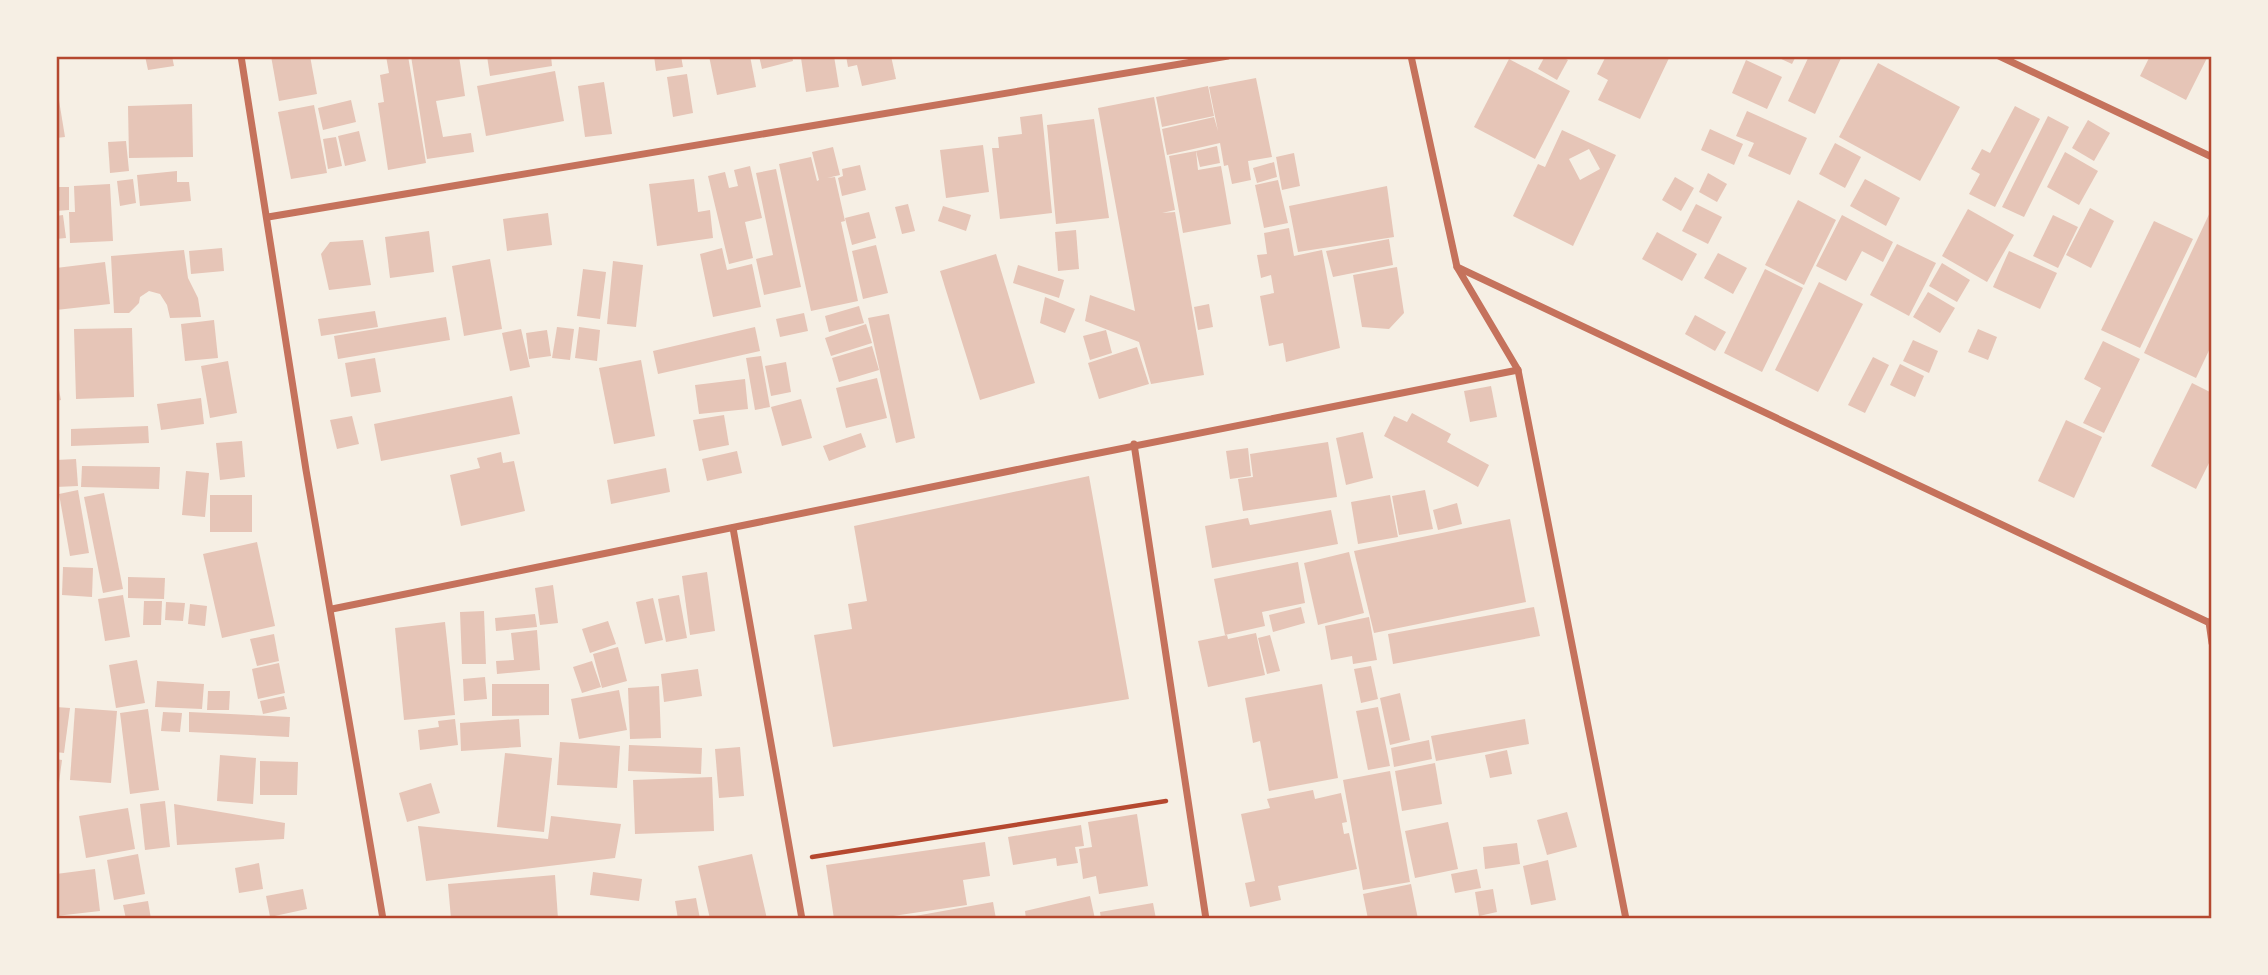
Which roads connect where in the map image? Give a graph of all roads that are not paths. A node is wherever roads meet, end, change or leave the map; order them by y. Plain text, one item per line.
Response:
1 (241, 56) edge
2 (1228, 56) edge
3 (1411, 56) edge
4 (2000, 56) edge
5 (2212, 157) edge
6 (268, 217) junction
7 (1457, 267) junction
8 (1518, 370) junction
9 (1133, 444) junction
10 (733, 528) junction
11 (332, 609) junction
12 (2211, 623) edge
13 (2212, 643) edge
14 (383, 919) edge
15 (802, 919) edge
16 (1206, 919) edge
17 (1626, 919) edge

1 - 6 street
2 - 6 street
3 - 7 street
4 - 5 street
6 - 11 street
7 - 8 street
7 - 12 street
8 - 9 street
8 - 17 street
9 - 10 street
9 - 16 street
10 - 11 street
10 - 15 street
11 - 14 street
12 - 13 street

